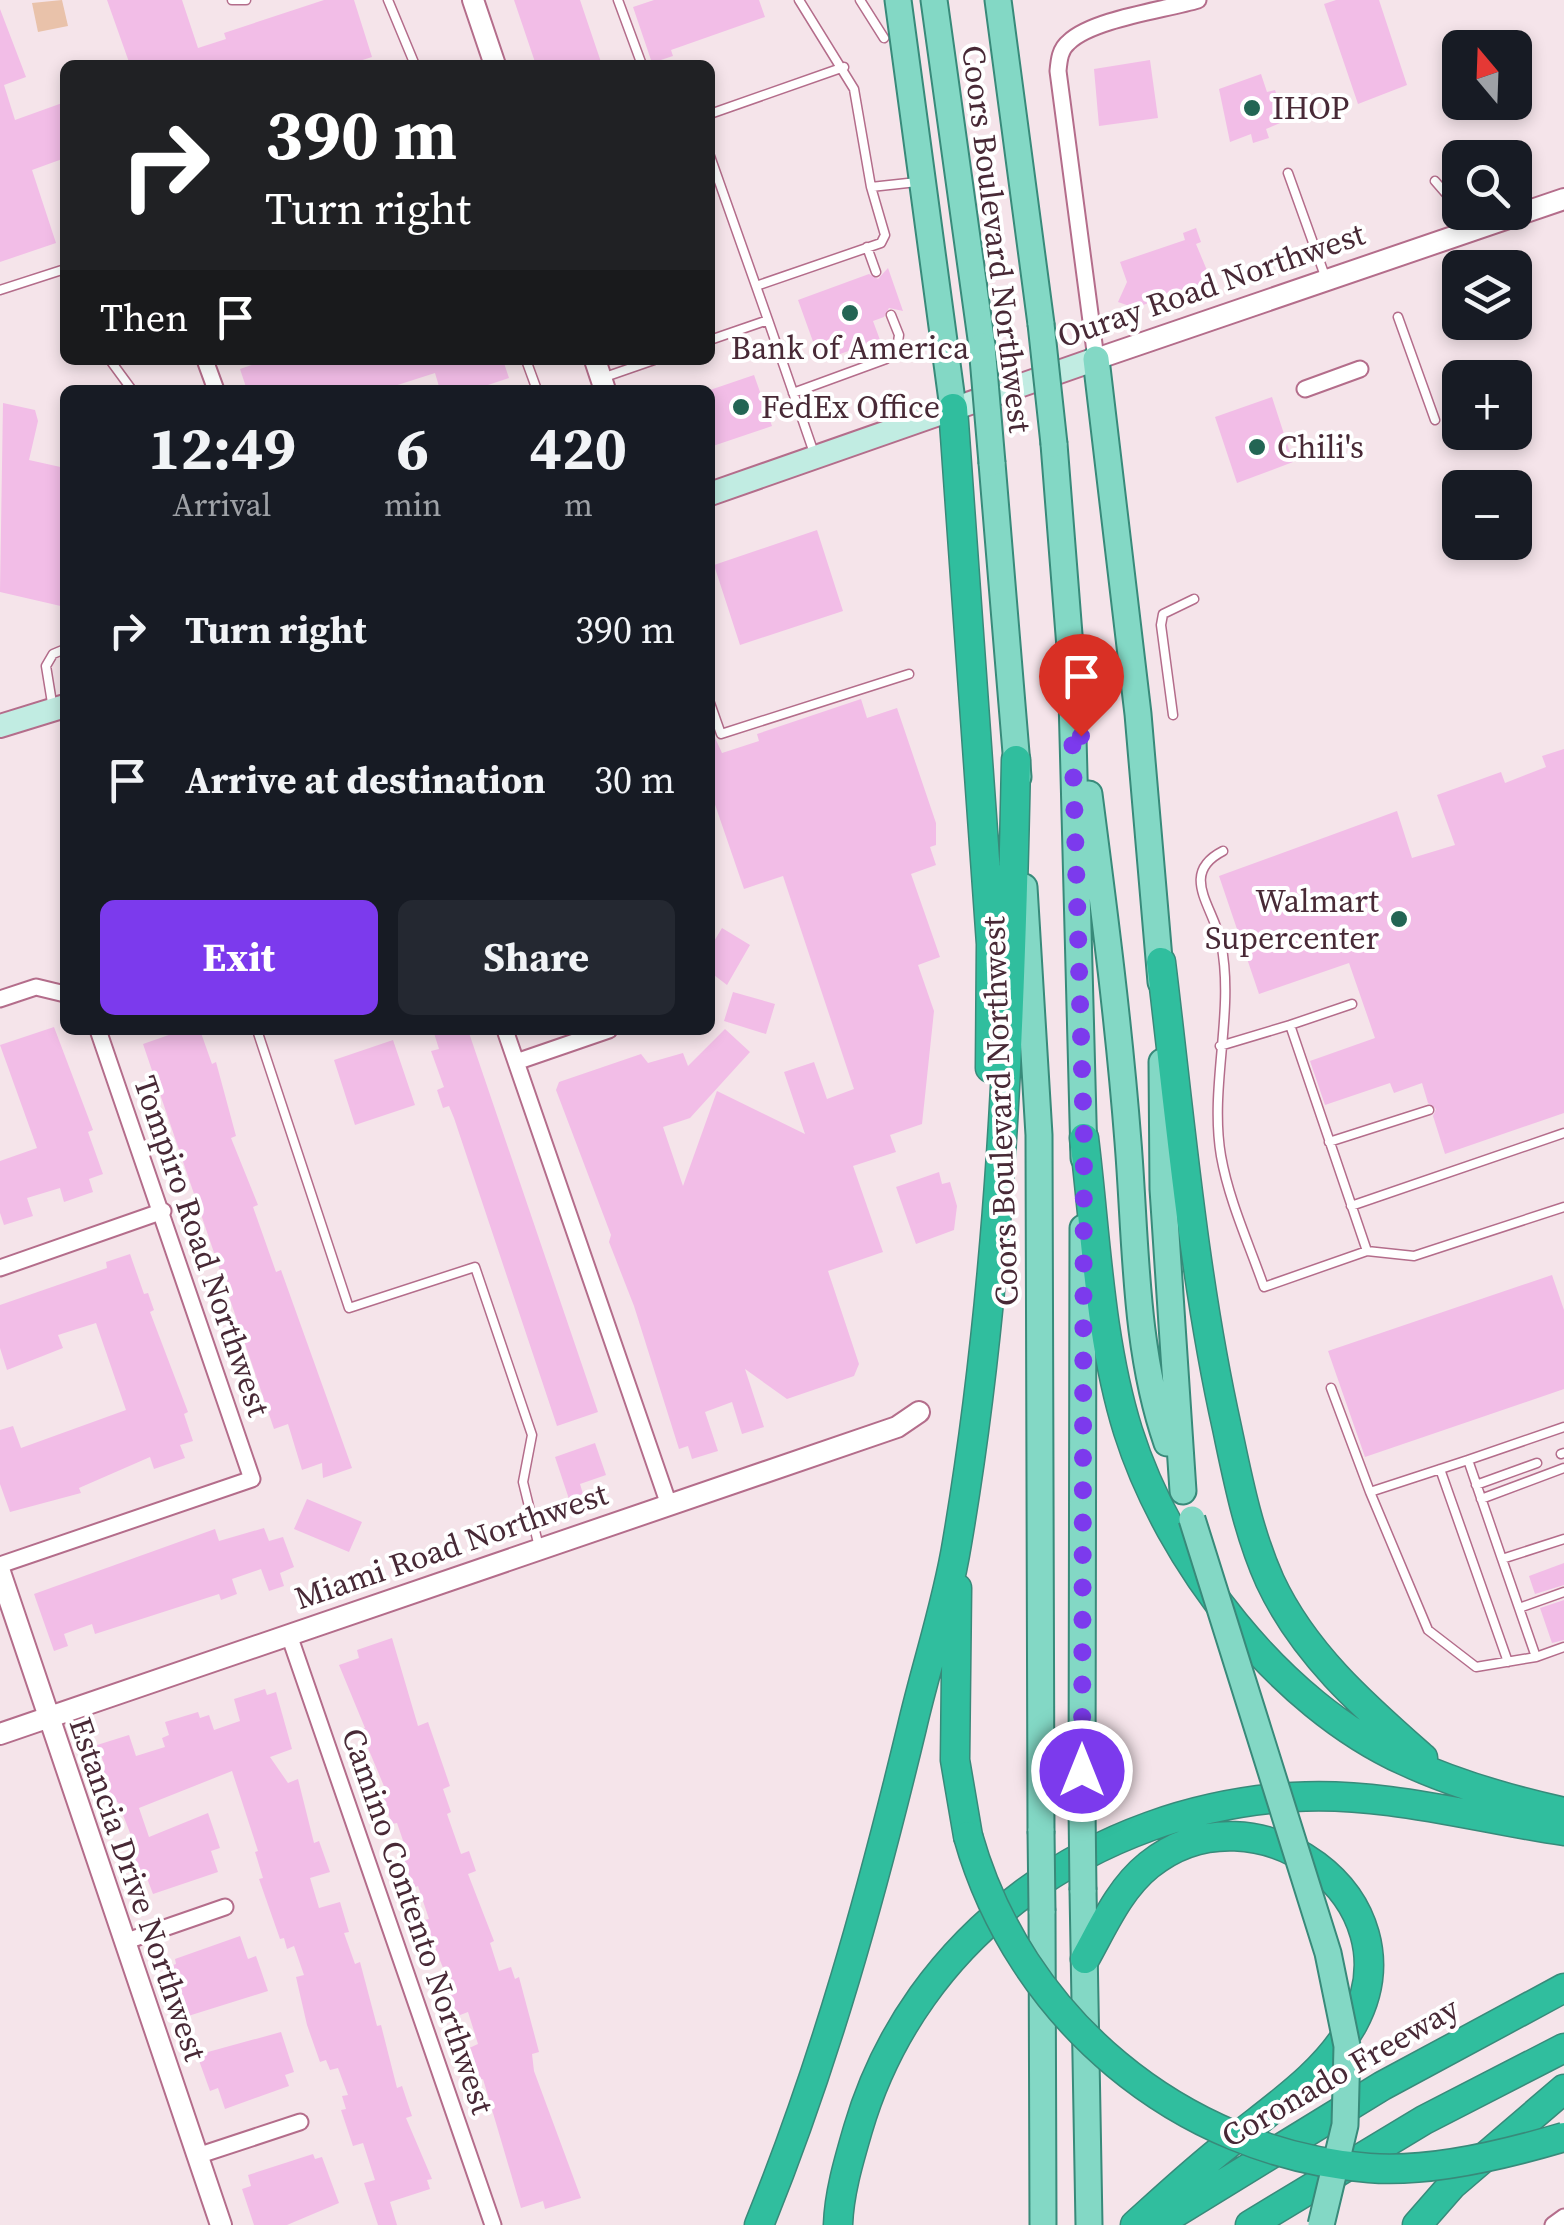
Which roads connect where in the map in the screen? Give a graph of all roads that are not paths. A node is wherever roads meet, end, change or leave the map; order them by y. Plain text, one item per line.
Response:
1 (232, 0) edge
2 (246, 0) edge
3 (388, 0) edge
4 (473, 0) edge
5 (618, 0) edge
6 (799, 0) edge
7 (860, 0) edge
8 (898, 0) edge
9 (934, 0) edge
10 (998, 0) edge
11 (1198, 0) edge
12 (884, 38) dead end
13 (413, 60) edge
14 (493, 60) edge
15 (640, 60) edge
16 (844, 66) junction
17 (715, 112) edge
18 (715, 170) edge
19 (1288, 174) dead end
20 (1435, 180) dead end
21 (922, 181) junction
22 (871, 187) junction
23 (1442, 189) edge
24 (1564, 199) edge
25 (867, 247) junction
26 (60, 271) edge
27 (876, 272) dead end
28 (1327, 280) junction
29 (756, 286) junction
30 (0, 290) edge
31 (891, 315) dead end
32 (1398, 317) dead end
33 (768, 320) junction
34 (715, 338) edge
35 (1096, 359) junction
36 (637, 365) edge
37 (1360, 369) dead end
38 (600, 376) edge
39 (1305, 389) dead end
40 (794, 393) junction
41 (953, 408) junction
42 (1435, 420) dead end
43 (815, 457) junction
44 (715, 492) edge
45 (1194, 599) dead end
46 (60, 651) edge
47 (1070, 660) junction
48 (909, 674) dead end
49 (59, 708) edge
50 (1173, 715) dead end
51 (715, 717) edge
52 (0, 726) edge
53 (1016, 760) junction
54 (1223, 851) dead end
55 (1161, 962) junction
56 (60, 993) edge
57 (0, 1000) edge
58 (1352, 1004) dead end
59 (1290, 1026) junction
60 (100, 1035) edge
61 (259, 1035) edge
62 (508, 1035) edge
63 (594, 1035) edge
64 (1220, 1046) junction
65 (516, 1062) junction
66 (1429, 1110) dead end
67 (1564, 1133) edge
68 (1084, 1138) junction
69 (1330, 1142) junction
70 (1000, 1143) junction
71 (1351, 1206) junction
72 (1564, 1207) edge
73 (163, 1212) junction
74 (1366, 1252) junction
75 (0, 1268) edge
76 (1330, 1388) dead end
77 (919, 1412) dead end
78 (1564, 1427) edge
79 (1468, 1460) junction
80 (1537, 1463) dead end
81 (1564, 1468) edge
82 (1440, 1469) junction
83 (1476, 1484) junction
84 (1183, 1491) junction
85 (1370, 1492) junction
86 (1481, 1500) junction
87 (668, 1502) junction
88 (1564, 1539) edge
89 (957, 1546) junction
90 (540, 1547) junction
91 (1502, 1560) junction
92 (0, 1569) edge
93 (1564, 1592) edge
94 (1519, 1608) junction
95 (290, 1635) junction
96 (1564, 1646) edge
97 (1536, 1656) junction
98 (1508, 1662) junction
99 (48, 1717) junction
100 (0, 1734) edge
101 (1442, 1775) junction
102 (1564, 1812) edge
103 (1564, 1831) edge
104 (224, 1907) dead end
105 (124, 1942) junction
106 (1085, 1959) junction
107 (1564, 1988) edge
108 (1564, 2048) edge
109 (1564, 2090) edge
110 (300, 2122) dead end
111 (1564, 2137) edge
112 (197, 2156) junction
113 (1564, 2217) edge
114 (1089, 2220) edge
115 (221, 2225) edge
116 (494, 2225) edge
117 (759, 2225) edge
118 (838, 2225) edge
119 (1044, 2225) edge
120 (1135, 2225) edge
121 (1156, 2225) edge
122 (1250, 2225) edge
123 (1321, 2225) edge
124 (1417, 2225) edge
125 (1553, 2225) edge

1 - 2 lane
3 - 13 lane
4 - 14 street
5 - 15 lane
6 - 16 lane
7 - 12 lane
8 - 21 main road
9 - 53 main road, Coors Boulevard Northwest, bridge
10 - 47 main road, Coors Boulevard Northwest, bridge
11 - 35 street
16 - 17 lane
16 - 22 lane
18 - 29 lane
19 - 28 lane
20 - 23 lane
21 - 22 lane
21 - 41 main road
22 - 25 lane
24 - 28 street, Ouray Road Northwest
25 - 27 lane
25 - 29 lane
26 - 30 lane
28 - 35 street, Ouray Road Northwest
29 - 33 lane
31 - 40 lane
32 - 42 lane
33 - 34 lane
33 - 40 lane
35 - 41 main road, Ouray Road Northwest
35 - 55 main road
36 - 38 lane
37 - 39 street
40 - 43 lane
41 - 43 main road, Ouray Road Northwest
41 - 70 highway
43 - 44 main road, Ouray Road Northwest
45 - 50 lane
46 - 49 lane
47 - 68 main road, Coors Boulevard Northwest
47 - 84 main road
48 - 51 lane
49 - 52 main road
53 - 70 highway
53 - 119 main road, Coors Boulevard Northwest, bridge
54 - 64 lane
55 - 84 main road
55 - 101 highway
56 - 57 street
58 - 59 lane
59 - 64 lane
59 - 69 lane
60 - 73 street, Tompiro Road Northwest
61 - 90 lane
62 - 65 street
63 - 65 street
64 - 74 lane
65 - 87 street
66 - 69 lane
67 - 71 lane
68 - 101 highway
68 - 106 main road, Coors Boulevard Northwest, bridge
69 - 71 lane
70 - 89 highway
71 - 74 lane
72 - 74 lane
73 - 75 street
73 - 92 street, Tompiro Road Northwest
76 - 85 lane
77 - 87 street, Miami Road Northwest
78 - 79 lane
79 - 82 lane
79 - 83 lane
80 - 83 lane
81 - 86 lane
82 - 85 lane
82 - 98 lane
83 - 86 lane
84 - 123 main road, bridge
85 - 98 lane
86 - 91 lane
87 - 90 street, Miami Road Northwest
88 - 91 lane
89 - 111 highway, bridge
89 - 117 highway
90 - 95 street, Miami Road Northwest
91 - 94 lane
92 - 99 street, Estancia Drive Northwest
93 - 94 lane
94 - 97 lane
95 - 99 street, Miami Road Northwest
95 - 116 street, Camino Contento Northwest
96 - 97 lane
97 - 98 lane
99 - 100 street, Miami Road Northwest
99 - 105 street, Estancia Drive Northwest
101 - 102 highway
103 - 118 highway
104 - 105 street
105 - 112 street, Estancia Drive Northwest
106 - 114 main road, Coors Boulevard Northwest
106 - 120 highway
107 - 121 highway, Coronado Freeway
108 - 122 highway
109 - 124 highway
110 - 112 street
112 - 115 street, Estancia Drive Northwest
113 - 125 street

